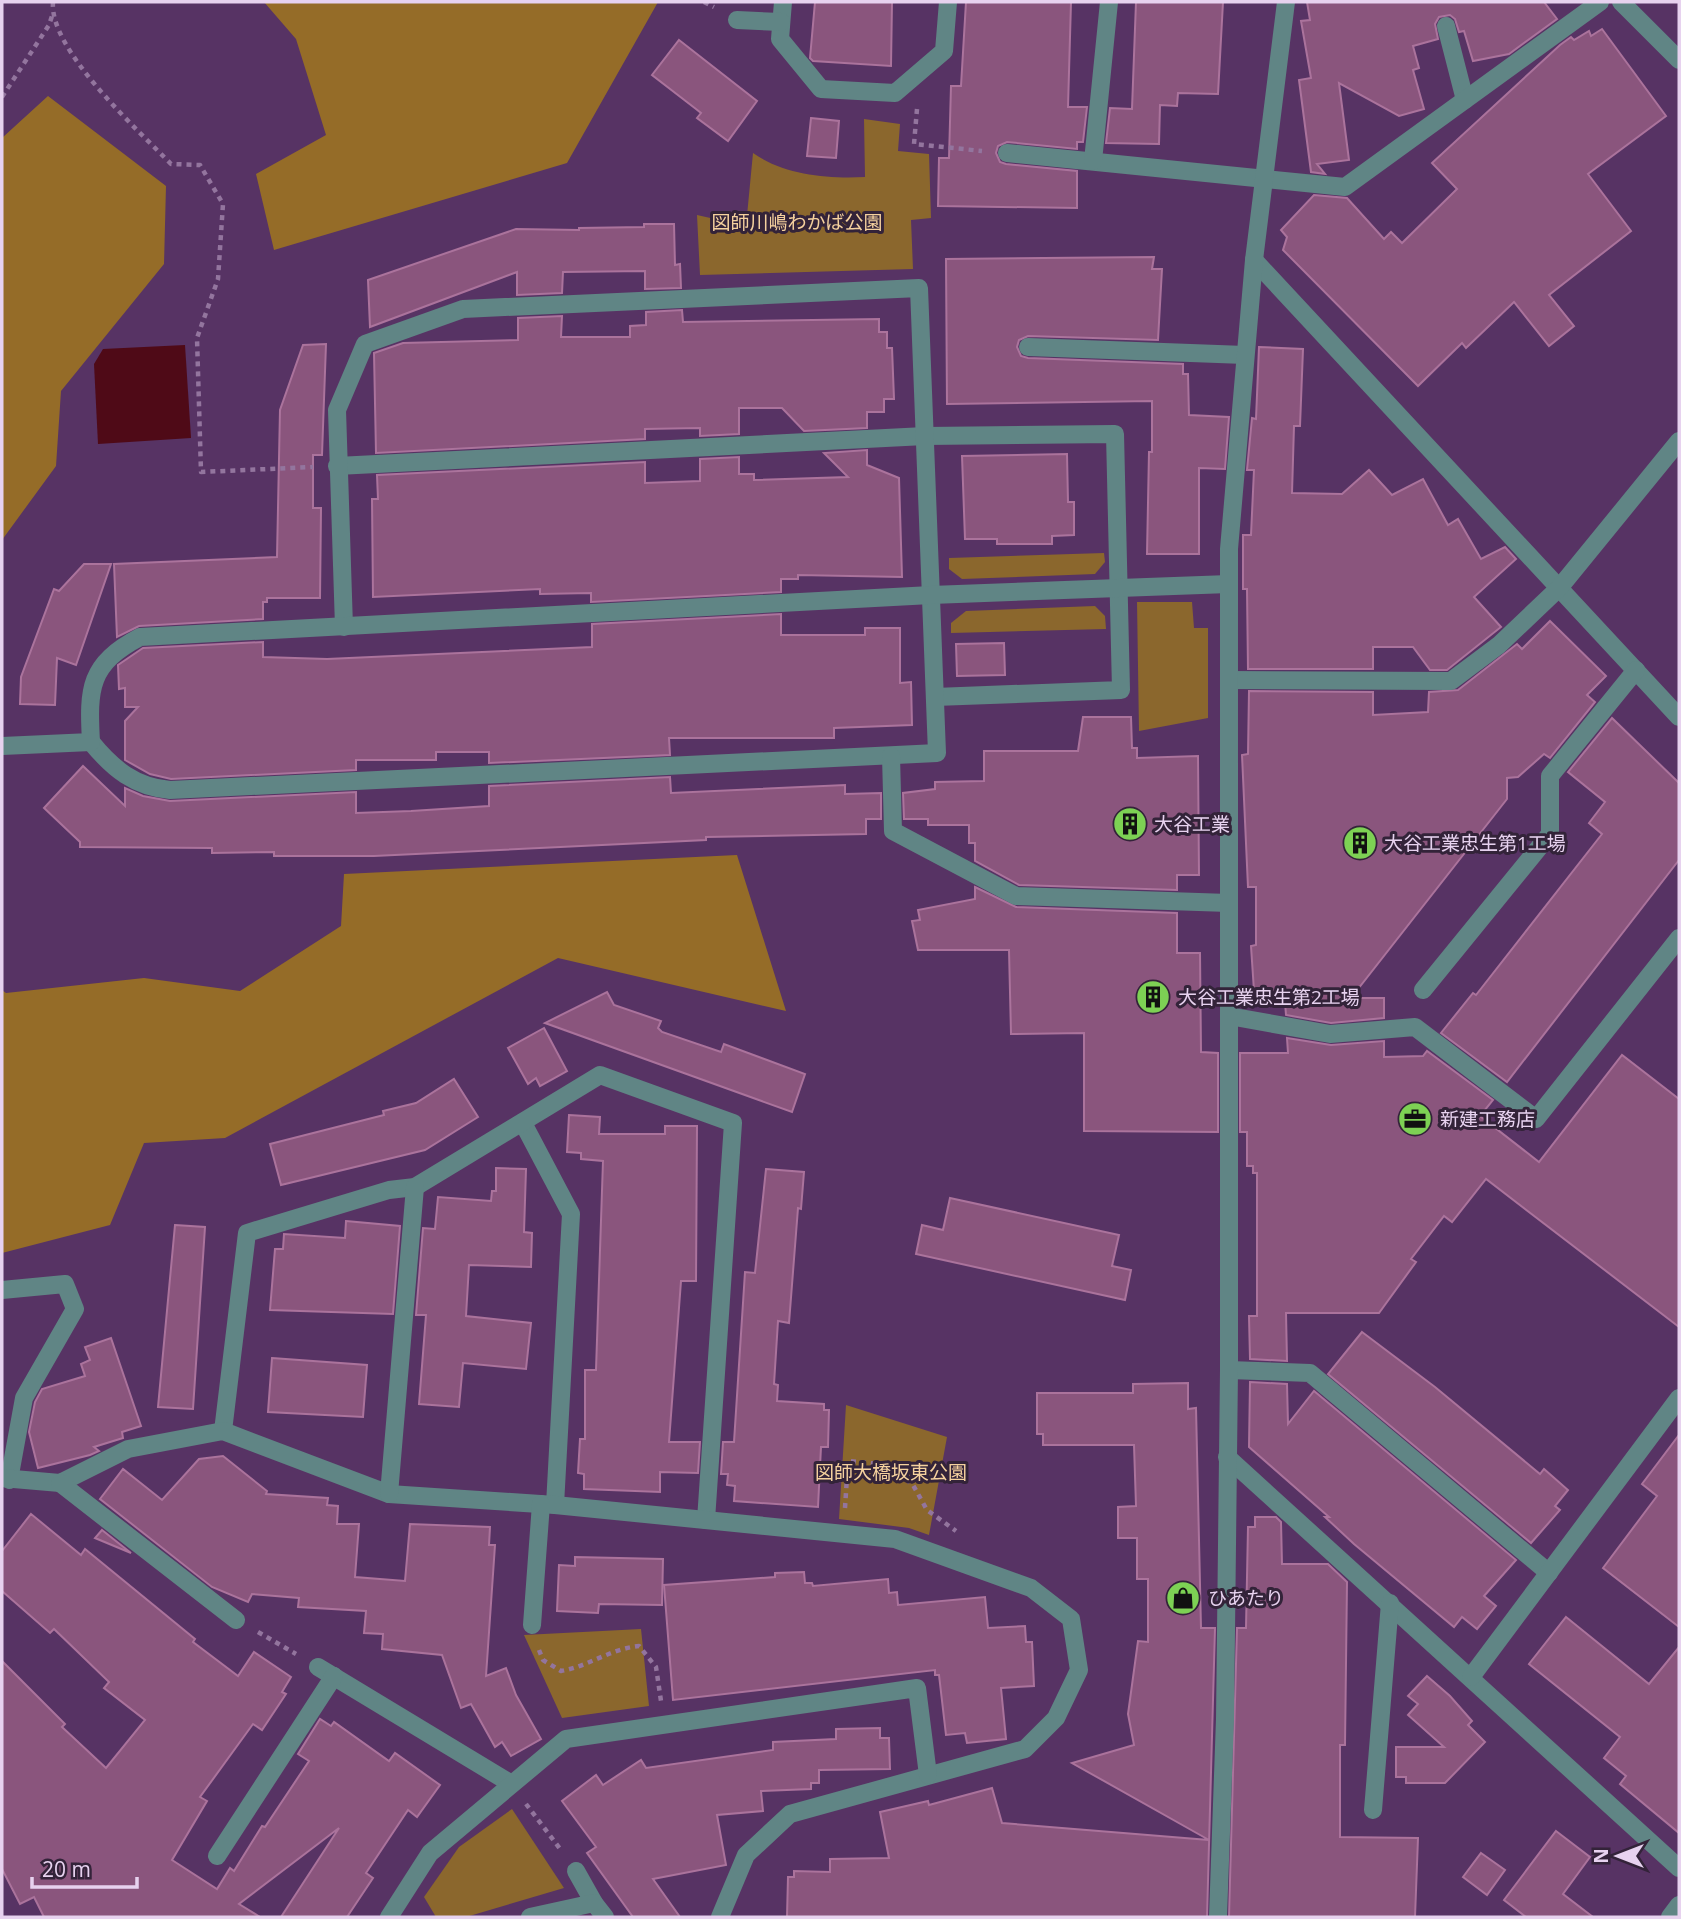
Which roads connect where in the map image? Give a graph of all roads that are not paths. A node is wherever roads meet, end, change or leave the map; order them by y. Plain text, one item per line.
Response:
1 (783, 2) edge
2 (948, 2) edge
3 (1109, 2) edge
4 (1286, 2) edge
5 (1600, 2) edge
6 (1621, 2) edge
7 (737, 20) dead end
8 (781, 22) junction
9 (1446, 26) dead end
10 (1679, 60) edge
11 (1465, 100) junction
12 (1007, 153) road end
13 (1093, 161) junction
14 (1264, 178) junction
15 (1254, 260) junction
16 (1028, 347) dead end
17 (1245, 355) junction
18 (925, 436) junction
19 (1679, 441) edge
20 (337, 466) junction
21 (1230, 584) junction
22 (1119, 587) junction
23 (1560, 587) junction
24 (931, 595) junction
25 (345, 627) junction
26 (1636, 670) junction
27 (1230, 680) junction
28 (935, 697) junction
29 (1679, 717) edge
30 (91, 742) junction
31 (2, 746) edge
32 (891, 756) junction
33 (1230, 903) junction
34 (1679, 938) edge
35 (1423, 989) dead end
36 (1230, 1016) junction
37 (523, 1123) junction
38 (415, 1187) junction
39 (2, 1290) edge
40 (1229, 1370) junction
41 (1679, 1398) edge
42 (223, 1431) junction
43 (1227, 1457) junction
44 (5, 1479) edge
45 (60, 1483) junction
46 (389, 1494) junction
47 (548, 1505) junction
48 (706, 1520) junction
49 (1549, 1573) junction
50 (1390, 1603) junction
51 (236, 1620) road end
52 (532, 1625) dead end
53 (1471, 1678) junction
54 (928, 1775) junction
55 (510, 1783) junction
56 (1373, 1810) dead end
57 (217, 1856) dead end
58 (1679, 1868) edge
59 (576, 1871) road end
60 (1679, 1905) edge
61 (600, 1910) edge
62 (389, 1917) edge
63 (530, 1917) edge
64 (720, 1917) edge
65 (1218, 1917) edge
66 (1670, 1917) edge

1 - 8 street
2 - 8 street
3 - 13 street
4 - 14 street
5 - 11 street
6 - 10 street
7 - 8 street
9 - 11 street
11 - 14 street
12 - 13 street
13 - 14 street
14 - 15 street
15 - 17 street
15 - 23 street
16 - 17 street
17 - 21 street
18 - 20 street
18 - 20 street
18 - 22 street
18 - 24 street
19 - 23 street
20 - 25 street
21 - 22 street
21 - 27 street
22 - 24 street
22 - 28 street
23 - 26 street
23 - 27 street
24 - 25 street
24 - 28 street
25 - 30 street
26 - 29 street
26 - 35 street
27 - 33 street
28 - 32 street
30 - 31 street
30 - 32 street
32 - 33 street
33 - 36 street
34 - 36 street
36 - 40 street
37 - 38 street
37 - 47 street
37 - 48 street
38 - 42 street
38 - 46 street
39 - 44 street
40 - 43 street
40 - 49 street
41 - 49 street
42 - 45 street
42 - 46 street
43 - 50 street
43 - 65 street
44 - 45 street
45 - 51 street
46 - 47 street
47 - 48 street
47 - 52 street
48 - 54 street
49 - 53 street
50 - 53 street
50 - 56 street
53 - 58 street
54 - 55 street
54 - 64 street
55 - 57 street
55 - 62 street
59 - 61 street
60 - 66 street
61 - 63 street

